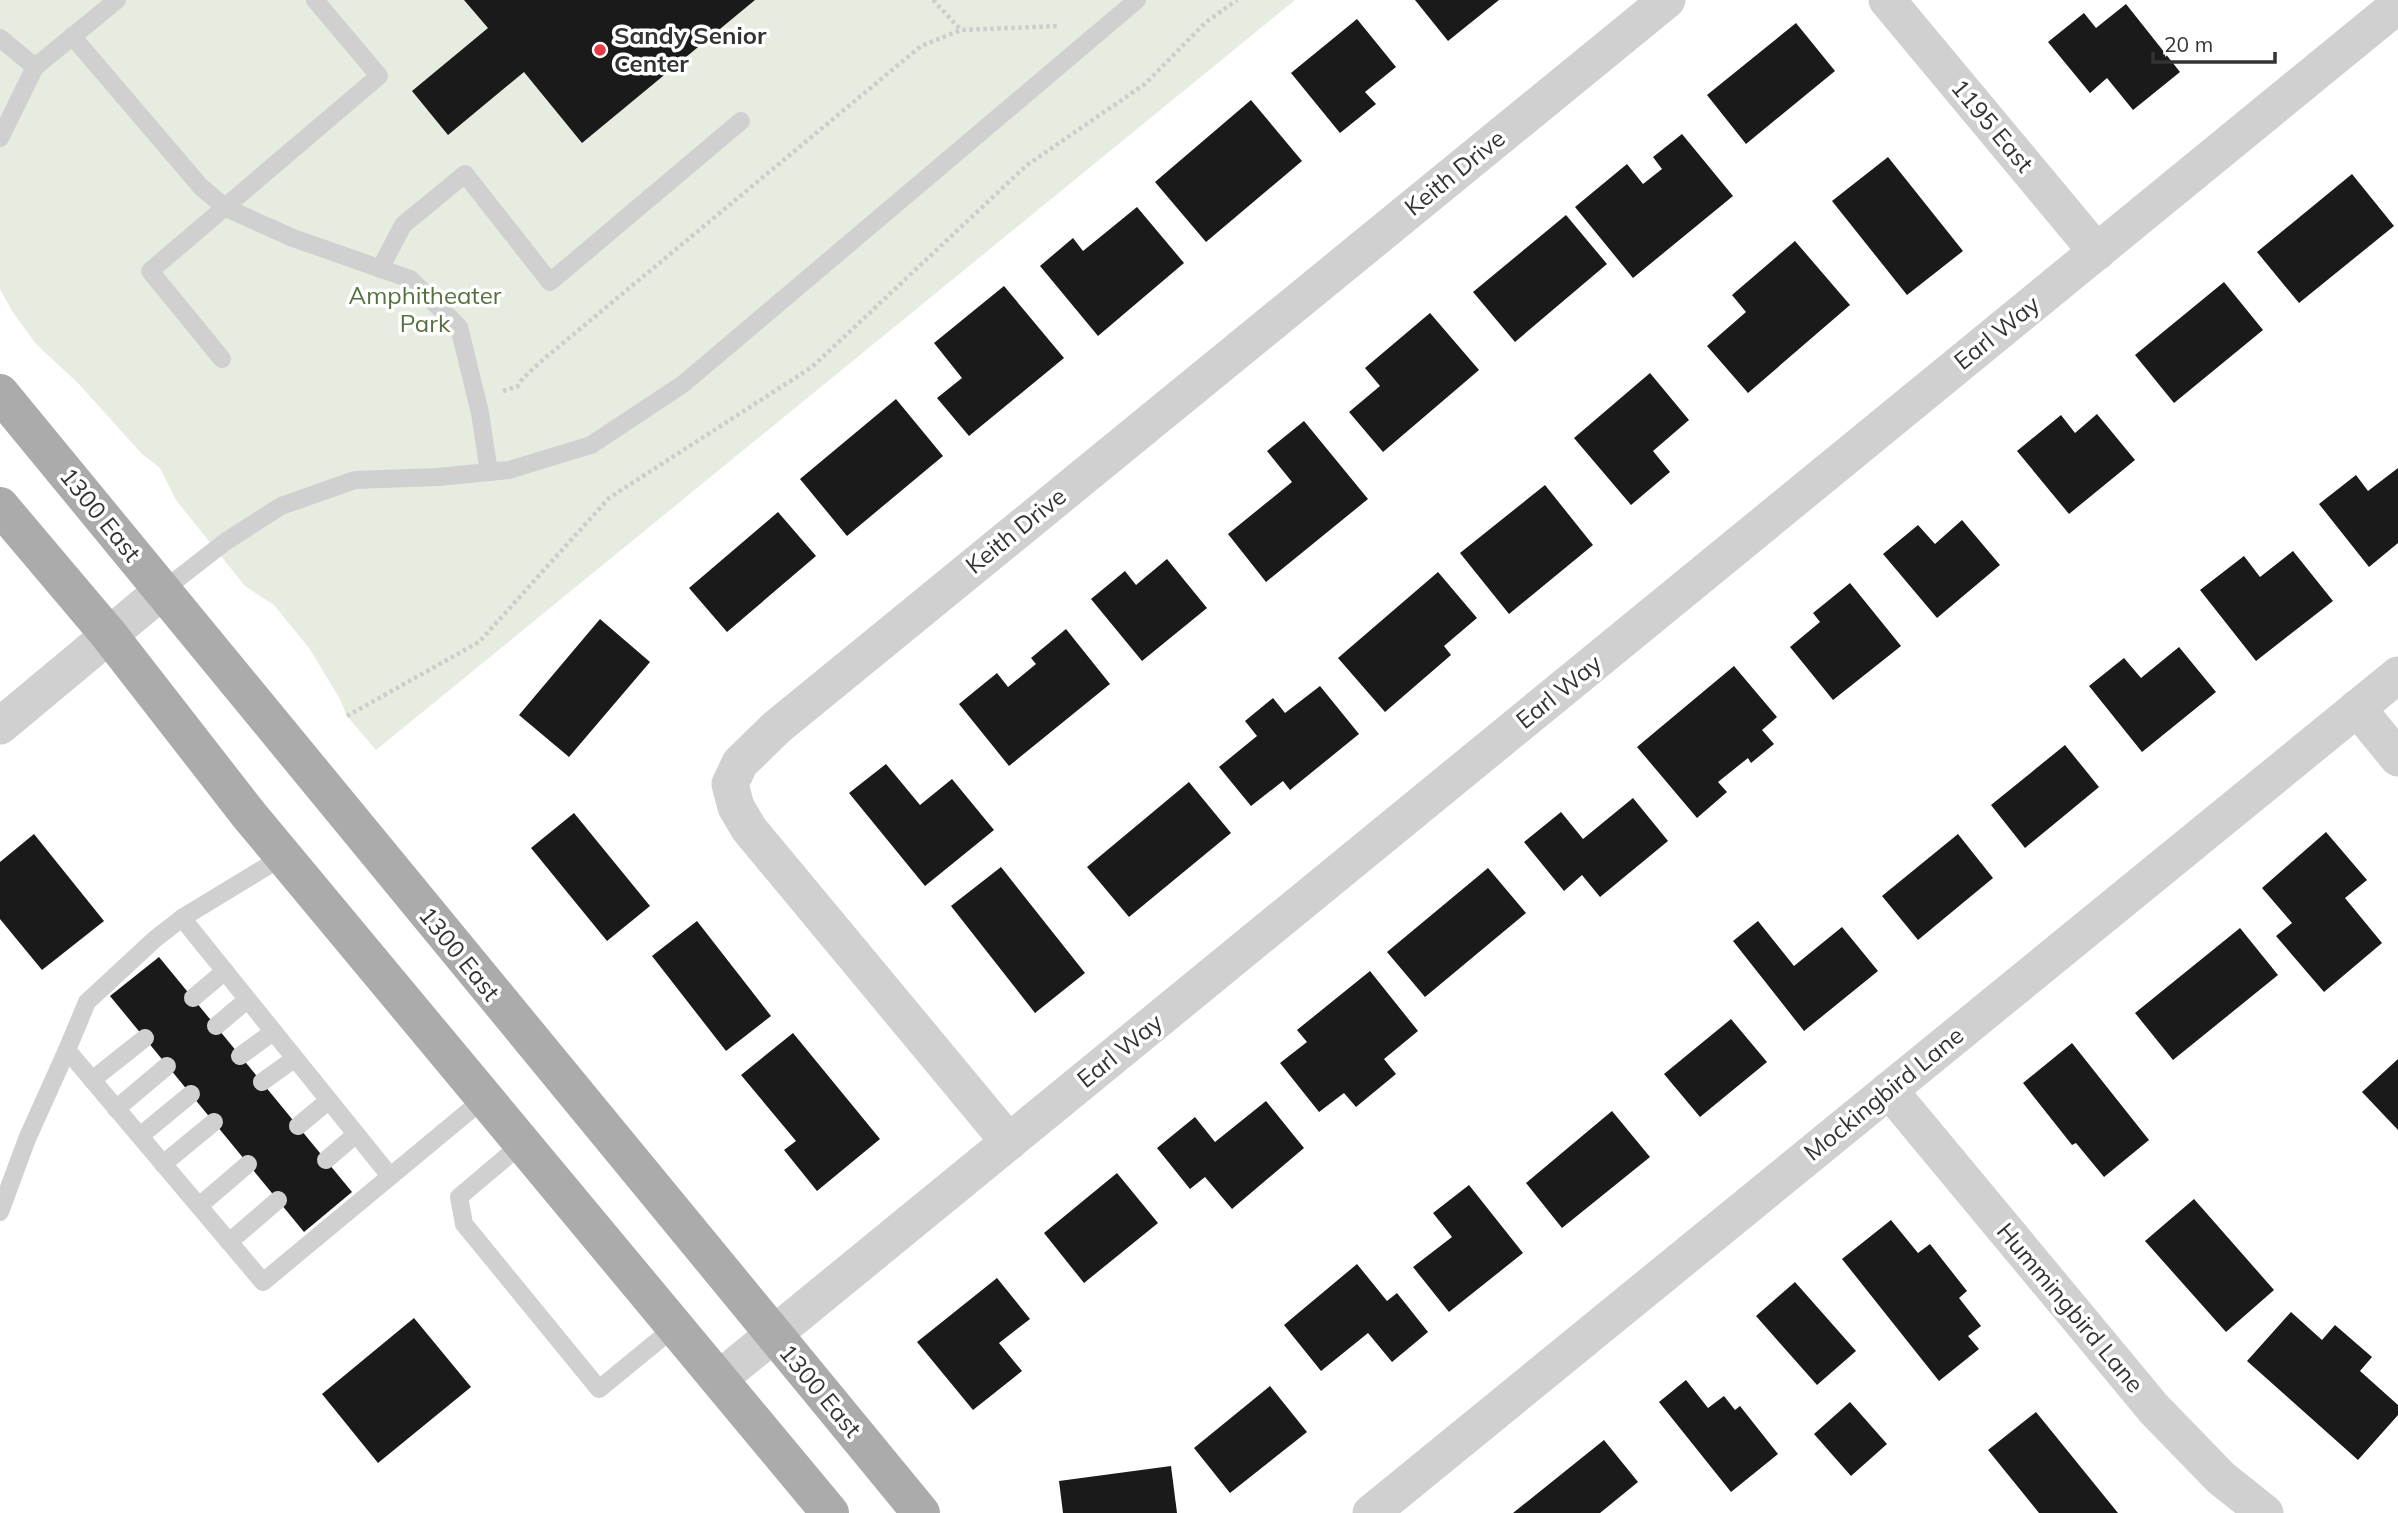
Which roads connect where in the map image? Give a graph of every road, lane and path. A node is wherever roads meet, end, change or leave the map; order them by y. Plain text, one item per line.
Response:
1 (117, 0) edge
2 (315, 0) edge
3 (933, 0) edge
4 (1137, 0) edge
5 (1237, 0) edge
6 (1667, 0) edge
7 (1887, 0) edge
8 (2398, 5) edge
9 (1060, 26) dead end
10 (961, 30) junction
11 (72, 36) junction
12 (0, 38) edge
13 (35, 67) junction
14 (741, 121) dead end
15 (0, 138) edge
16 (226, 208) junction
17 (2097, 252) junction
18 (380, 269) junction
19 (222, 359) dead end
20 (0, 393) edge
21 (476, 398) junction
22 (489, 472) junction
23 (2, 512) edge
24 (162, 591) junction
25 (109, 635) junction
26 (2398, 674) edge
27 (2357, 708) junction
28 (347, 716) dead end
29 (0, 726) edge
30 (2398, 758) edge
31 (284, 856) junction
32 (182, 918) junction
33 (225, 971) junction
34 (193, 998) dead end
35 (247, 1000) junction
36 (216, 1026) dead end
37 (273, 1032) junction
38 (145, 1038) dead end
39 (67, 1050) junction
40 (240, 1055) dead end
41 (294, 1059) junction
42 (167, 1066) dead end
43 (92, 1080) junction
44 (262, 1082) dead end
45 (1889, 1090) junction
46 (191, 1094) dead end
47 (486, 1097) junction
48 (328, 1101) junction
49 (117, 1109) junction
50 (214, 1122) dead end
51 (298, 1126) dead end
52 (355, 1135) junction
53 (140, 1136) junction
54 (524, 1142) junction
55 (1009, 1142) junction
56 (326, 1160) dead end
57 (163, 1164) junction
58 (248, 1164) dead end
59 (390, 1176) junction
60 (278, 1200) dead end
61 (199, 1206) junction
62 (0, 1212) edge
63 (229, 1242) junction
64 (676, 1326) junction
65 (773, 1335) junction
66 (719, 1379) junction
67 (830, 1513) edge
68 (921, 1513) edge
69 (1371, 1513) edge
70 (2265, 1513) edge

1 - 11 lane
2 - 16 lane
3 - 10 path
4 - 22 lane
5 - 28 path
6 - 55 street, Keith Drive
7 - 17 street, 1195 East
8 - 17 street, Earl Way
9 - 10 path
10 - 21 path
11 - 13 lane
11 - 16 lane
12 - 13 lane
13 - 15 lane
14 - 18 lane
16 - 18 lane
16 - 19 lane
17 - 55 street, Earl Way
18 - 21 lane
20 - 24 main road, 1300 East
21 - 22 lane
22 - 24 lane
23 - 25 main road
24 - 25 street
24 - 65 main road, 1300 East
25 - 29 street
25 - 31 main road
26 - 27 street, Mockingbird Lane
27 - 30 street
27 - 45 street, Mockingbird Lane
31 - 32 lane
31 - 47 main road
32 - 33 lane
32 - 39 lane
33 - 34 lane
33 - 35 lane
35 - 36 lane
35 - 37 lane
37 - 40 lane
37 - 41 lane
38 - 43 lane
39 - 43 lane
39 - 62 lane
41 - 44 lane
41 - 48 lane
42 - 49 lane
43 - 49 lane
45 - 69 street, Mockingbird Lane
45 - 70 street, Hummingbird Lane
46 - 53 lane
47 - 54 main road
47 - 59 lane
48 - 51 lane
48 - 52 lane
49 - 53 lane
50 - 57 lane
52 - 56 lane
52 - 59 lane
53 - 57 lane
54 - 64 main road
54 - 64 lane
55 - 65 street, Earl Way
57 - 61 lane
58 - 61 lane
59 - 63 lane
60 - 63 lane
61 - 63 lane
64 - 66 main road
65 - 66 street, Earl Way
65 - 68 main road, 1300 East
66 - 67 main road

